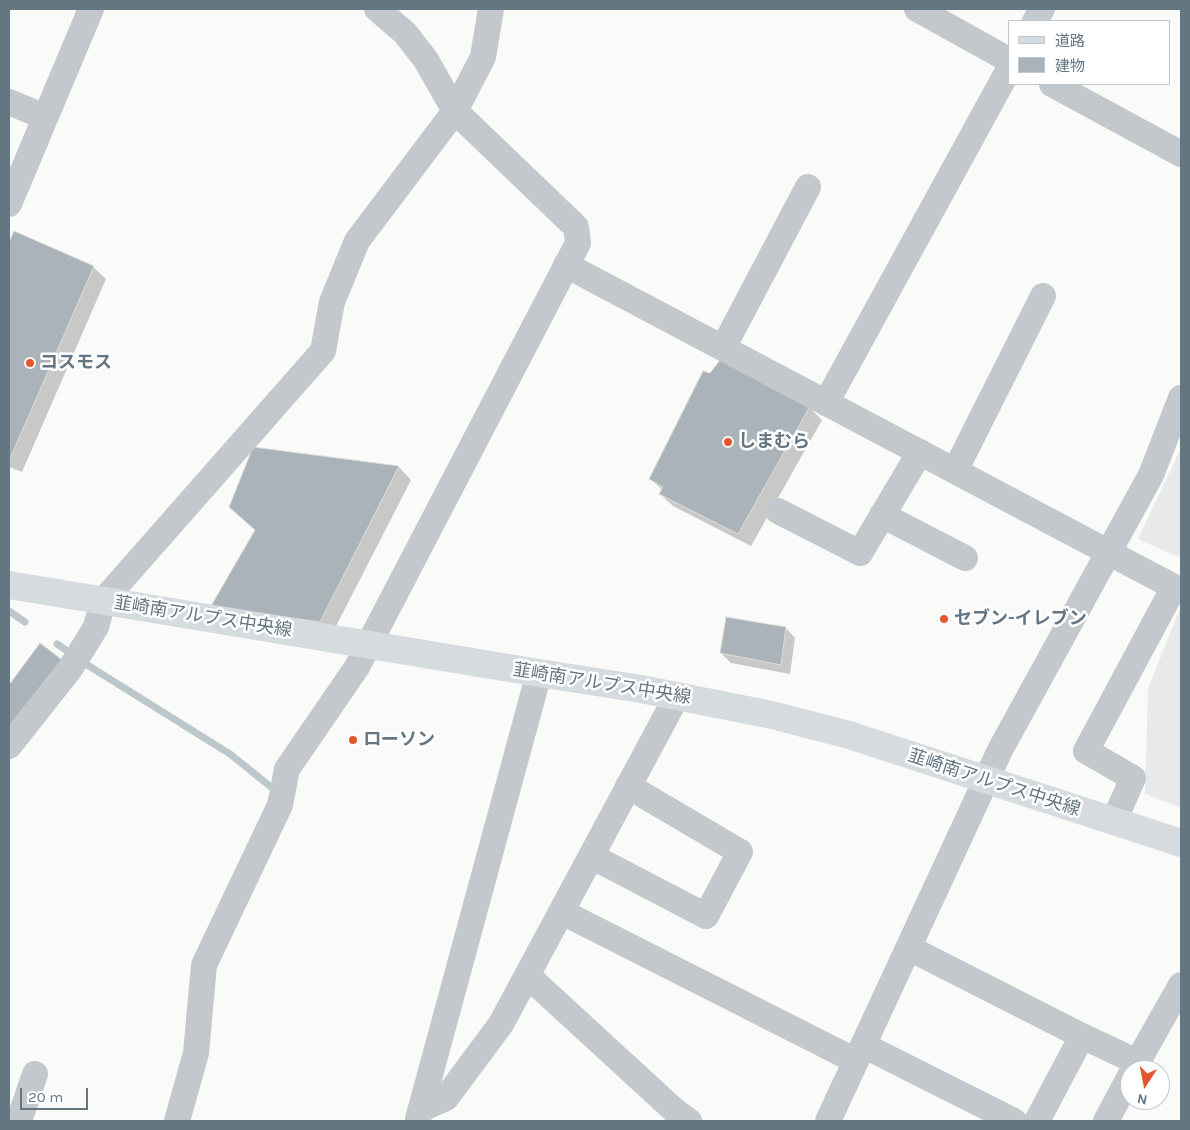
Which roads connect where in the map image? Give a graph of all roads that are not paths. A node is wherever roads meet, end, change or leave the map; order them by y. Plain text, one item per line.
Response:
1 (91, 9) edge
2 (377, 9) edge
3 (491, 9) edge
4 (917, 9) edge
5 (1042, 9) edge
6 (1036, 20) edge
7 (1008, 59) edge
8 (1008, 71) edge
9 (1054, 85) edge
10 (9, 102) edge
11 (455, 111) junction
12 (45, 117) junction
13 (1181, 154) edge
14 (808, 187) dead end
15 (9, 204) edge
16 (566, 265) junction
17 (1043, 296) dead end
18 (723, 348) junction
19 (1181, 398) edge
20 (826, 403) junction
21 (920, 452) junction
22 (955, 471) junction
23 (778, 511) dead end
24 (882, 516) junction
25 (1110, 552) junction
26 (966, 558) dead end
27 (9, 586) edge
28 (103, 601) junction
29 (368, 644) junction
30 (538, 674) junction
31 (677, 696) junction
32 (9, 746) edge
33 (986, 781) junction
34 (628, 786) junction
35 (1114, 821) junction
36 (1181, 843) edge
37 (591, 856) junction
38 (562, 912) junction
39 (909, 948) junction
40 (528, 976) junction
41 (1181, 985) edge
42 (1082, 1036) junction
43 (860, 1053) junction
44 (1120, 1060) edge
45 (1139, 1060) edge
46 (35, 1074) dead end
47 (1120, 1095) edge
48 (419, 1115) edge
49 (178, 1119) edge
50 (19, 1121) edge
51 (689, 1121) edge
52 (828, 1121) edge
53 (1014, 1121) edge
54 (1037, 1121) edge
55 (1106, 1121) edge

1 - 12 street
2 - 11 street
3 - 11 street
4 - 7 street
5 - 6 street
8 - 20 street
9 - 13 street
10 - 12 street
11 - 16 street
11 - 28 street
12 - 15 street
14 - 18 street
16 - 18 street
16 - 29 street
17 - 22 street
18 - 20 street
19 - 25 street
20 - 21 street
21 - 22 street
21 - 24 street
22 - 25 street
23 - 24 street
24 - 26 street
25 - 33 street
25 - 35 street
27 - 28 main road, 韮崎南アルプス中央線
28 - 29 main road, 韮崎南アルプス中央線
28 - 32 street
29 - 30 main road, 韮崎南アルプス中央線
29 - 49 street
30 - 31 main road, 韮崎南アルプス中央線
30 - 48 street
31 - 33 main road, 韮崎南アルプス中央線
31 - 34 street
33 - 35 main road, 韮崎南アルプス中央線
33 - 39 street
34 - 37 street
34 - 37 street
35 - 36 main road, 韮崎南アルプス中央線
37 - 38 street
38 - 40 street
38 - 43 street
39 - 42 street
39 - 43 street
40 - 48 street
40 - 51 street
41 - 45 street
42 - 44 street
42 - 54 street
43 - 52 street
43 - 53 street
46 - 50 street
47 - 55 street

